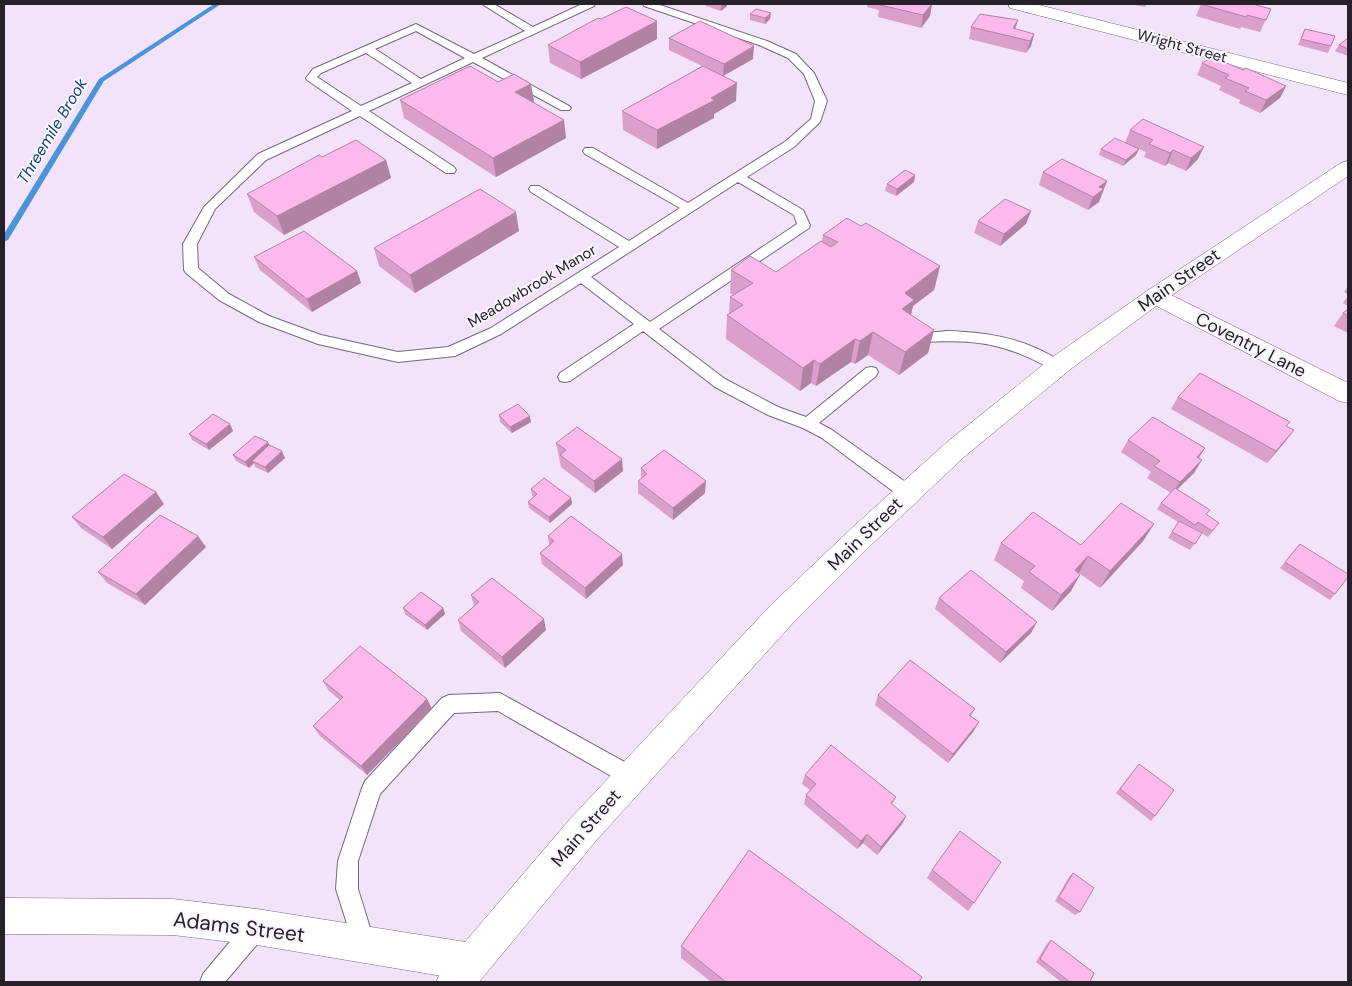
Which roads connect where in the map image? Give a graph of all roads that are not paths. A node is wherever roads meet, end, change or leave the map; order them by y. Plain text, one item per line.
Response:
1 (487, 4) edge
2 (590, 4) edge
3 (648, 4) edge
4 (1016, 4) edge
5 (533, 31) junction
6 (367, 49) junction
7 (475, 57) junction
8 (420, 83) junction
9 (1348, 89) edge
10 (565, 108) dead end
11 (360, 111) junction
12 (589, 151) dead end
13 (1348, 167) edge
14 (450, 170) dead end
15 (738, 177) junction
16 (535, 189) dead end
17 (688, 208) junction
18 (628, 246) junction
19 (581, 276) junction
20 (1154, 296) junction
21 (647, 327) junction
22 (922, 338) edge
23 (1058, 366) junction
24 (871, 372) dead end
25 (566, 377) dead end
26 (1348, 394) edge
27 (808, 424) junction
28 (908, 493) junction
29 (632, 777) junction
30 (4, 916) edge
31 (256, 927) junction
32 (364, 944) junction
33 (463, 972) edge
34 (211, 982) edge

1 - 5 lane
2 - 5 lane, Meadowbrook Manor
3 - 15 lane, Meadowbrook Manor
4 - 9 main road, Wright Street
5 - 7 lane, Meadowbrook Manor
6 - 7 lane
6 - 8 lane
6 - 11 lane
7 - 8 lane, Meadowbrook Manor
7 - 10 lane
8 - 11 lane, Meadowbrook Manor
11 - 14 lane
11 - 19 lane, Meadowbrook Manor
12 - 17 lane
13 - 20 main road, Main Street
15 - 17 lane, Meadowbrook Manor
15 - 21 lane
16 - 18 lane
17 - 18 lane, Meadowbrook Manor
18 - 19 lane, Meadowbrook Manor
19 - 21 lane
20 - 23 main road, Main Street
20 - 26 main road, Coventry Lane
21 - 25 lane
21 - 27 lane
22 - 23 lane
23 - 28 main road, Main Street
24 - 27 lane
27 - 28 lane
28 - 29 main road, Main Street
29 - 32 lane
29 - 33 main road, Main Street
30 - 31 main road, Adams Street
31 - 32 main road, Adams Street
31 - 34 lane
32 - 33 main road, Adams Street

